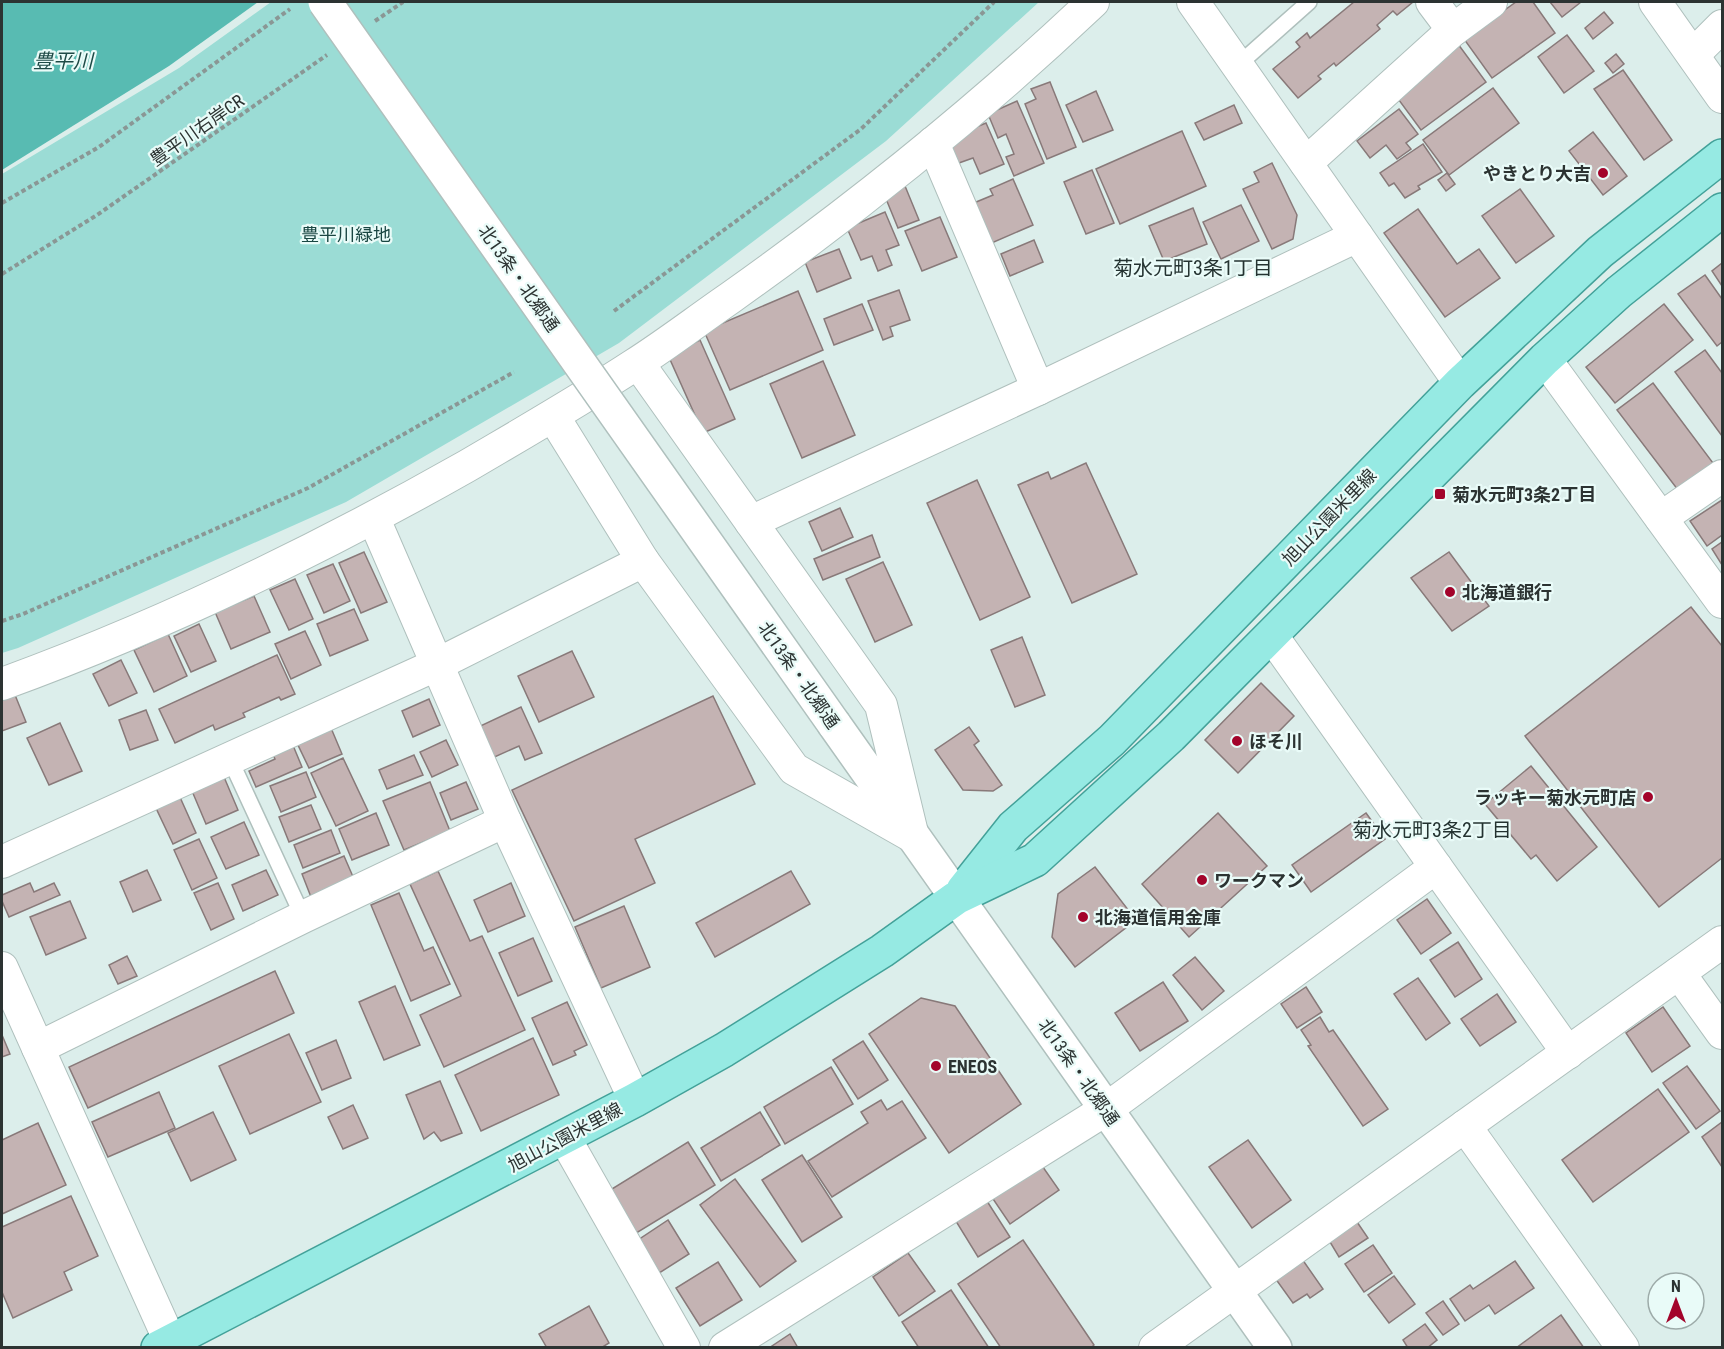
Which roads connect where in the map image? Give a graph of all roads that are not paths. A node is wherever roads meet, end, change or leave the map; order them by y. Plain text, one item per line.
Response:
1 (325, 2) edge
2 (1093, 2) edge
3 (1195, 2) edge
4 (1309, 2) edge
5 (1432, 2) edge
6 (1491, 2) edge
7 (1655, 2) edge
8 (1722, 26) edge
9 (1453, 30) junction
10 (1693, 55) junction
11 (1238, 65) junction
12 (1722, 97) edge
13 (933, 143) junction
14 (1722, 156) edge
15 (1306, 163) junction
16 (1722, 210) edge
17 (1357, 236) junction
18 (1545, 359) junction
19 (638, 363) junction
20 (1460, 383) junction
21 (1038, 389) junction
22 (553, 416) junction
23 (1722, 476) edge
24 (1660, 518) junction
25 (374, 519) junction
26 (751, 522) junction
27 (643, 561) junction
28 (1722, 602) edge
29 (1272, 636) junction
30 (438, 664) junction
31 (2, 684) edge
32 (229, 757) junction
33 (505, 821) junction
34 (912, 836) junction
35 (2, 862) edge
36 (1436, 867) junction
37 (956, 898) junction
38 (303, 917) junction
39 (1722, 942) edge
40 (2, 968) edge
41 (1680, 973) junction
42 (1722, 1033) edge
43 (38, 1048) junction
44 (1568, 1053) junction
45 (635, 1100) junction
46 (1105, 1110) junction
47 (1465, 1126) junction
48 (564, 1137) junction
49 (1234, 1291) junction
50 (167, 1345) edge
51 (684, 1347) edge
52 (725, 1347) edge
53 (1155, 1347) edge
54 (1275, 1347) edge
55 (1623, 1347) edge

1 - 34 street, 北13条・北郷通, bridge
2 - 13 street
3 - 11 street
4 - 11 lane
5 - 9 street
6 - 9 street
7 - 10 street
8 - 10 street
9 - 15 street
10 - 12 street
11 - 15 street
13 - 19 street
13 - 21 street
14 - 20 main road, 旭山公園米里線
15 - 17 street
16 - 18 main road, 旭山公園米里線
17 - 20 street
17 - 21 street
18 - 24 street
18 - 29 main road, 旭山公園米里線
19 - 22 street
19 - 26 street
20 - 37 main road, 旭山公園米里線
21 - 26 street
22 - 25 street
22 - 27 street
23 - 24 street
24 - 28 street
25 - 30 street
25 - 31 street
26 - 34 street
27 - 30 street
27 - 34 street
29 - 36 street
29 - 37 main road, 旭山公園米里線
30 - 32 street
30 - 33 street
32 - 35 street
32 - 38 lane
33 - 38 street
33 - 45 street
34 - 37 street, 北13条・北郷通
36 - 44 street
36 - 46 street
37 - 45 main road, 旭山公園米里線
37 - 46 street, 北13条・北郷通
38 - 43 street
39 - 41 street
40 - 43 street
41 - 42 street
41 - 44 street
43 - 50 street
44 - 47 street
45 - 48 main road, 旭山公園米里線
46 - 49 street, 北13条・北郷通
46 - 52 street
47 - 49 street
47 - 55 street
48 - 50 main road, 旭山公園米里線
48 - 51 street
49 - 53 street
49 - 54 street, 北13条・北郷通

